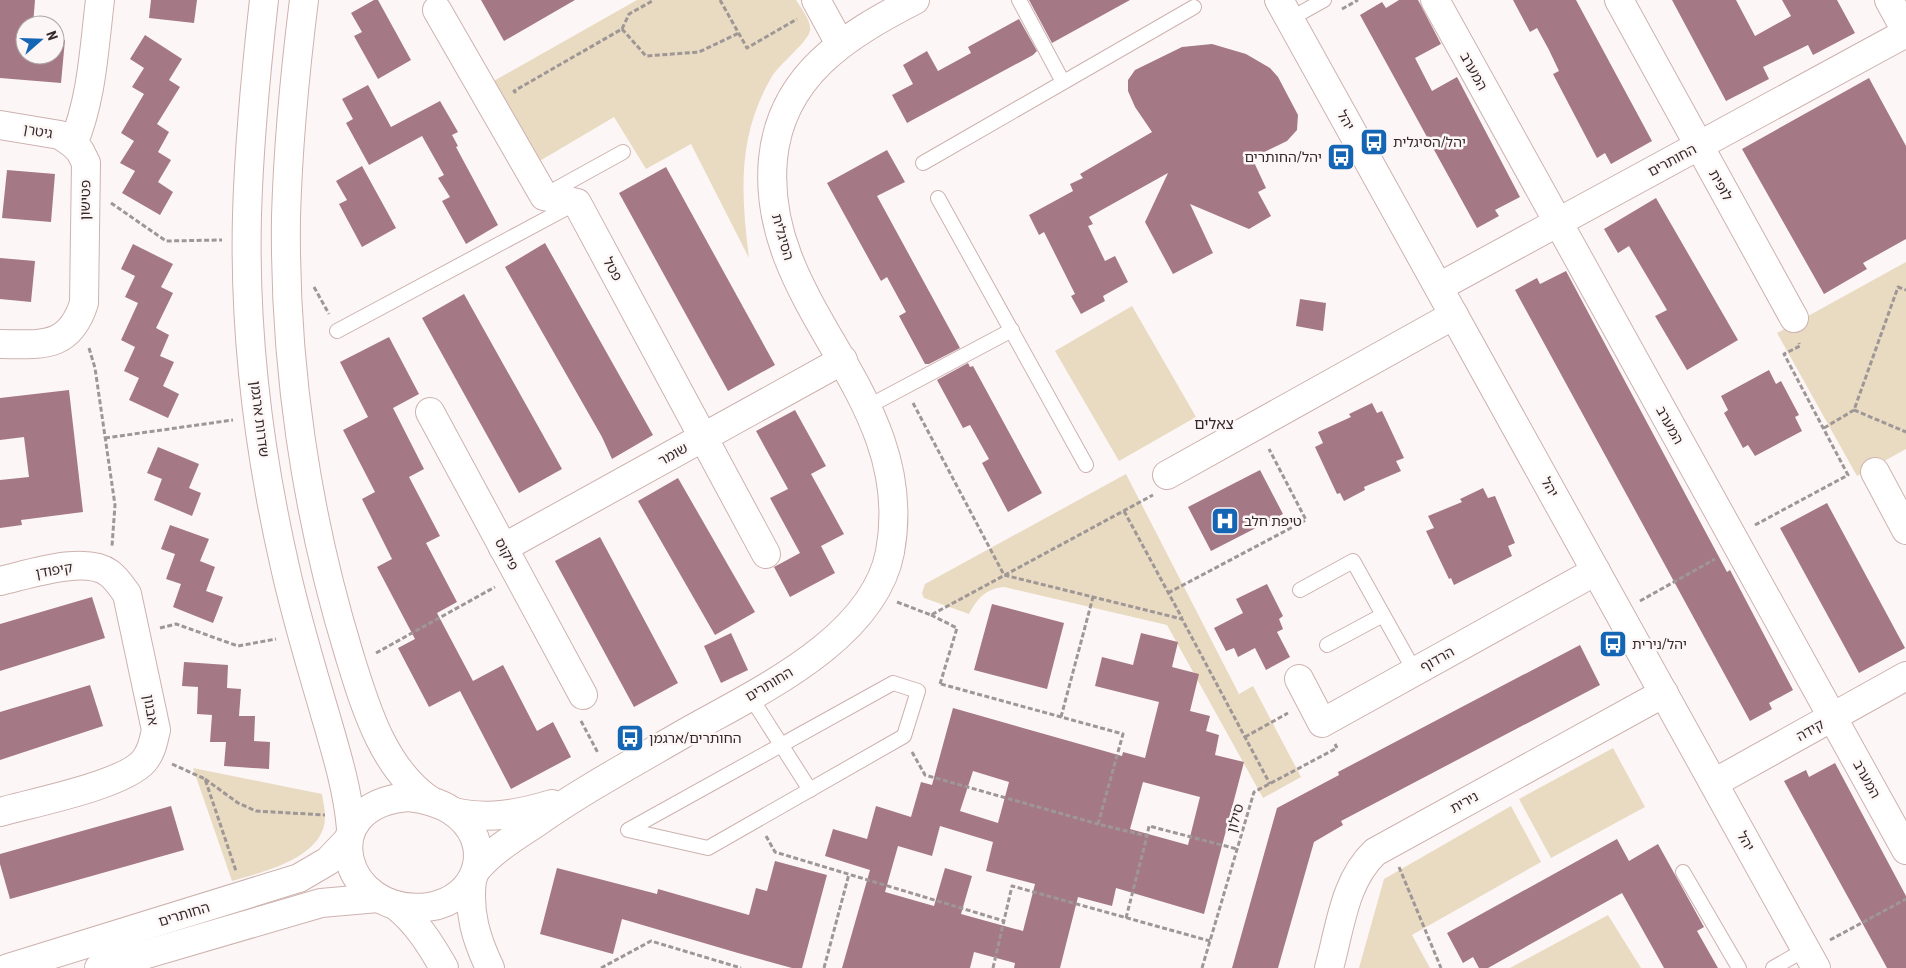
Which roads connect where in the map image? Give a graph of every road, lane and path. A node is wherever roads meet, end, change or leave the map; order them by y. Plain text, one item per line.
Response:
1 (100, 0) edge
2 (264, 0) edge
3 (304, 0) edge
4 (654, 0) edge
5 (720, 0) edge
6 (915, 0) edge
7 (1019, 0) edge
8 (1324, 0) edge
9 (1434, 0) edge
10 (1619, 0) edge
11 (1889, 0) edge
12 (817, 3) edge
13 (1283, 6) edge
14 (1194, 8) dead end
15 (438, 10) dead end
16 (622, 29) junction
17 (1906, 32) edge
18 (739, 33) junction
19 (840, 44) junction
20 (1063, 82) junction
21 (519, 99) dead end
22 (0, 125) edge
23 (73, 144) junction
24 (1699, 146) junction
25 (623, 152) dead end
26 (923, 162) dead end
27 (544, 196) junction
28 (938, 198) dead end
29 (85, 200) junction
30 (577, 203) junction
31 (1558, 222) junction
32 (247, 239) junction
33 (1439, 287) junction
34 (1906, 290) edge
35 (289, 300) junction
36 (1454, 315) junction
37 (1794, 318) joint
38 (1012, 330) junction
39 (337, 331) joint
40 (68, 332) junction
41 (0, 344) edge
42 (843, 360) junction
43 (904, 387) junction
44 (867, 407) junction
45 (1854, 410) junction
46 (430, 412) dead end
47 (259, 417) junction
48 (1257, 425) junction
49 (1824, 428) junction
50 (1906, 432) edge
51 (105, 438) junction
52 (702, 438) junction
53 (1086, 465) dead end
54 (1875, 472) dead end
55 (1167, 475) joint
56 (1124, 511) junction
57 (895, 516) joint
58 (1906, 530) edge
59 (1735, 542) junction
60 (503, 548) junction
61 (766, 554) dead end
62 (1596, 571) junction
63 (108, 572) junction
64 (518, 575) junction
65 (1004, 575) junction
66 (0, 581) edge
67 (1300, 590) dead end
68 (874, 592) junction
69 (1168, 593) junction
70 (1093, 597) junction
71 (1619, 612) junction
72 (930, 615) junction
73 (1383, 615) junction
74 (1182, 619) junction
75 (136, 634) junction
76 (302, 634) junction
77 (1327, 645) dead end
78 (353, 666) junction
79 (1414, 672) junction
80 (1906, 676) edge
81 (941, 684) junction
82 (918, 691) junction
83 (1664, 693) junction
84 (583, 696) joint
85 (750, 696) junction
86 (1310, 701) junction
87 (1060, 717) junction
88 (1832, 717) junction
89 (904, 736) junction
90 (1245, 737) junction
91 (782, 745) junction
92 (149, 754) junction
93 (611, 775) junction
94 (205, 779) junction
95 (1714, 783) junction
96 (1270, 784) junction
97 (810, 790) junction
98 (579, 794) junction
99 (442, 806) junction
100 (0, 812) edge
101 (756, 820) junction
102 (1098, 824) junction
103 (350, 828) junction
104 (1147, 836) junction
105 (1389, 843) junction
106 (1237, 849) junction
107 (1906, 850) edge
108 (1683, 872) dead end
109 (849, 874) junction
110 (474, 875) junction
111 (245, 896) junction
112 (1906, 899) edge
113 (387, 901) junction
114 (1126, 918) junction
115 (1004, 921) junction
116 (133, 930) junction
117 (1210, 941) junction
118 (1810, 956) edge
119 (147, 961) edge
120 (8, 968) edge
121 (99, 968) edge
122 (444, 968) edge
123 (490, 968) edge
124 (601, 968) edge
125 (741, 968) edge
126 (824, 968) edge
127 (993, 968) edge
128 (1202, 968) edge
129 (1329, 968) edge
130 (1441, 968) edge
131 (1739, 968) edge
132 (1773, 968) edge

1 - 23 street
2 - 32 street, שדרות ארגמן
3 - 35 street
4 - 16 path
5 - 18 path
6 - 19 street, הסיגלית
7 - 20 lane
8 - 13 lane
9 - 31 street, המערב
10 - 24 street, לופית
11 - 17 street
12 - 18 path
12 - 19 street
13 - 33 street, יהל
14 - 20 lane
15 - 27 street
16 - 18 path
16 - 21 path
17 - 24 street, החותרים
19 - 42 street, הסיגלית
20 - 26 lane
22 - 23 street, גיטרן
23 - 29 street, פטישון
24 - 31 street, החותרים
24 - 37 street, לופית
25 - 27 lane
27 - 30 street
28 - 38 lane
29 - 32 path
29 - 40 street, פטישון
30 - 39 lane
30 - 52 street, פטל
31 - 33 street, החותרים
31 - 59 street, המערב
32 - 47 street, שדרות ארגמן
33 - 36 street, יהל
34 - 45 path
35 - 39 path
35 - 78 street
36 - 48 street
36 - 62 street, יהל
37 - 49 path
38 - 43 lane
38 - 53 lane
40 - 41 street, פטישון
40 - 51 path
42 - 44 street, הסיגלית
42 - 52 street, שומר
43 - 44 lane
43 - 65 path
44 - 57 street, הסיגלית
45 - 49 path
45 - 50 path
46 - 60 street, פיקוס
47 - 51 path
47 - 76 street, שדרות ארגמן
48 - 55 street
48 - 69 path
49 - 59 path
51 - 63 path
52 - 60 street, שומר
52 - 61 street, פטל
54 - 58 street
55 - 56 path
56 - 65 path
56 - 69 path
57 - 68 street, החותרים
59 - 71 path
59 - 88 street, המערב
60 - 64 street, פיקוס
62 - 71 street, יהל
62 - 79 street, הרדוף
63 - 66 street, קיפודן
63 - 75 street, אבנון
64 - 78 path
64 - 84 street, פיקוס
65 - 70 path
65 - 72 path
67 - 73 lane
68 - 72 path
68 - 85 street, החותרים
69 - 74 path
70 - 74 path
70 - 87 path
71 - 83 street, יהל
72 - 81 path
73 - 77 lane
73 - 79 lane
74 - 90 path
75 - 76 path
75 - 92 street, אבנון
76 - 103 street, שדרות ארגמן
78 - 99 street
79 - 86 street, הרדוף
80 - 88 street, קידה
81 - 82 path
81 - 87 path
82 - 89 lane
82 - 91 lane
83 - 95 street, יהל
83 - 105 street, נירית
84 - 93 path
85 - 91 lane
85 - 93 street, החותרים
86 - 90 path
86 - 96 path, סילון
87 - 102 path
88 - 95 street, קידה
88 - 107 street, המערב
89 - 97 lane
89 - 102 path
90 - 96 path
91 - 97 lane
91 - 101 lane
92 - 94 path
92 - 100 street
93 - 98 street, החותרים
94 - 103 path
94 - 111 path
95 - 118 street, יהל
96 - 106 path, סילון
97 - 101 lane
98 - 99 street, החותרים
98 - 110 street, החותרים
99 - 103 street
99 - 110 street
101 - 109 path
102 - 104 path
103 - 111 street, החותרים
103 - 113 street
104 - 106 path
104 - 114 path
105 - 129 street, נירית
105 - 130 path
106 - 117 path, סילון
108 - 131 lane
109 - 115 path
109 - 126 path
110 - 113 street
110 - 123 street
111 - 116 street, החותרים
112 - 118 path
113 - 119 street, החותרים
113 - 122 street
114 - 115 path
114 - 117 path
115 - 127 path
116 - 119 street
116 - 120 street, החותרים
117 - 128 path, סילון
118 - 132 lane
119 - 121 street, החותרים
124 - 125 path

